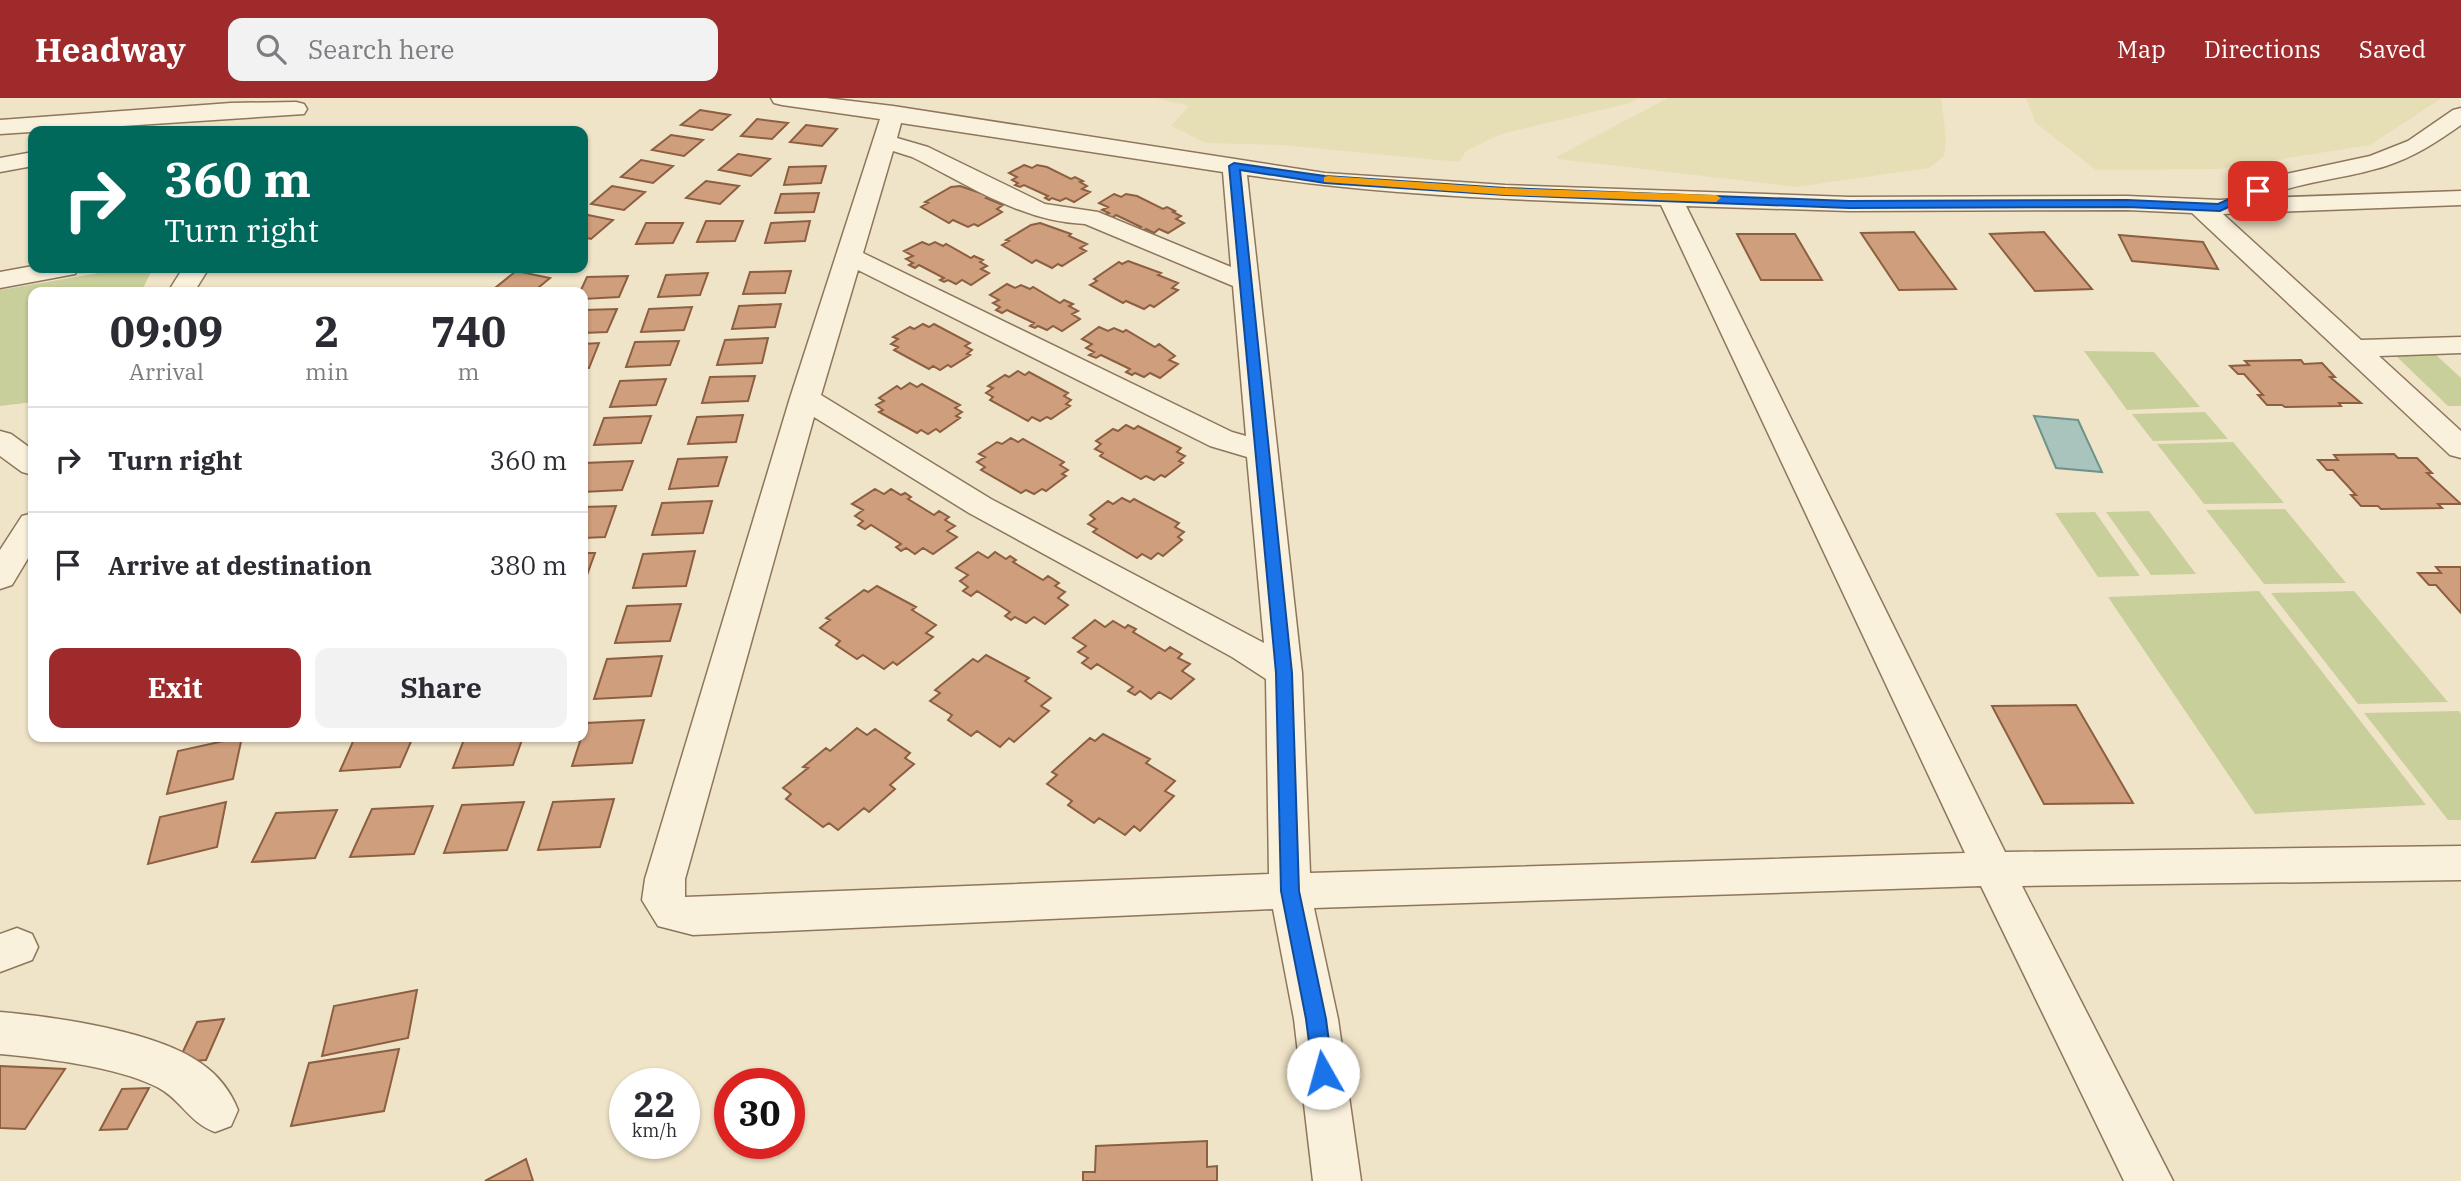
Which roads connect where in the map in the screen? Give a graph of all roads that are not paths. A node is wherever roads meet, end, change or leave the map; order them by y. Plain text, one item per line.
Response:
1 (782, 98) edge
2 (300, 103) edge
3 (2461, 115) edge
4 (283, 126) edge
5 (0, 127) edge
6 (889, 127) junction
7 (28, 160) edge
8 (0, 165) edge
9 (1234, 166) junction
10 (1669, 197) junction
11 (2461, 198) edge
12 (2209, 207) junction
13 (849, 256) junction
14 (36, 273) edge
15 (0, 279) edge
16 (1245, 282) junction
17 (2461, 345) edge
18 (2354, 349) junction
19 (805, 398) junction
20 (0, 441) edge
21 (2461, 448) edge
22 (1262, 451) junction
23 (28, 461) edge
24 (28, 532) edge
25 (0, 577) edge
26 (1284, 673) junction
27 (2461, 863) edge
28 (1993, 869) junction
29 (1290, 891) junction
30 (0, 1033) edge
31 (215, 1110) dead end
32 (1337, 1181) edge
33 (2149, 1181) edge

1 - 6 street
2 - 4 street
2 - 5 street
3 - 12 street
6 - 9 street
6 - 13 street
6 - 16 street
7 - 8 street
9 - 10 street
9 - 16 street
10 - 12 street
10 - 28 street
11 - 12 street
12 - 18 street
13 - 19 street
13 - 22 street
14 - 15 street
16 - 22 street
17 - 18 street
18 - 21 street
19 - 26 street
19 - 29 street
20 - 23 street
22 - 26 street
24 - 25 street
26 - 29 street
27 - 28 street
28 - 29 street
28 - 33 street
29 - 32 street
30 - 31 street

